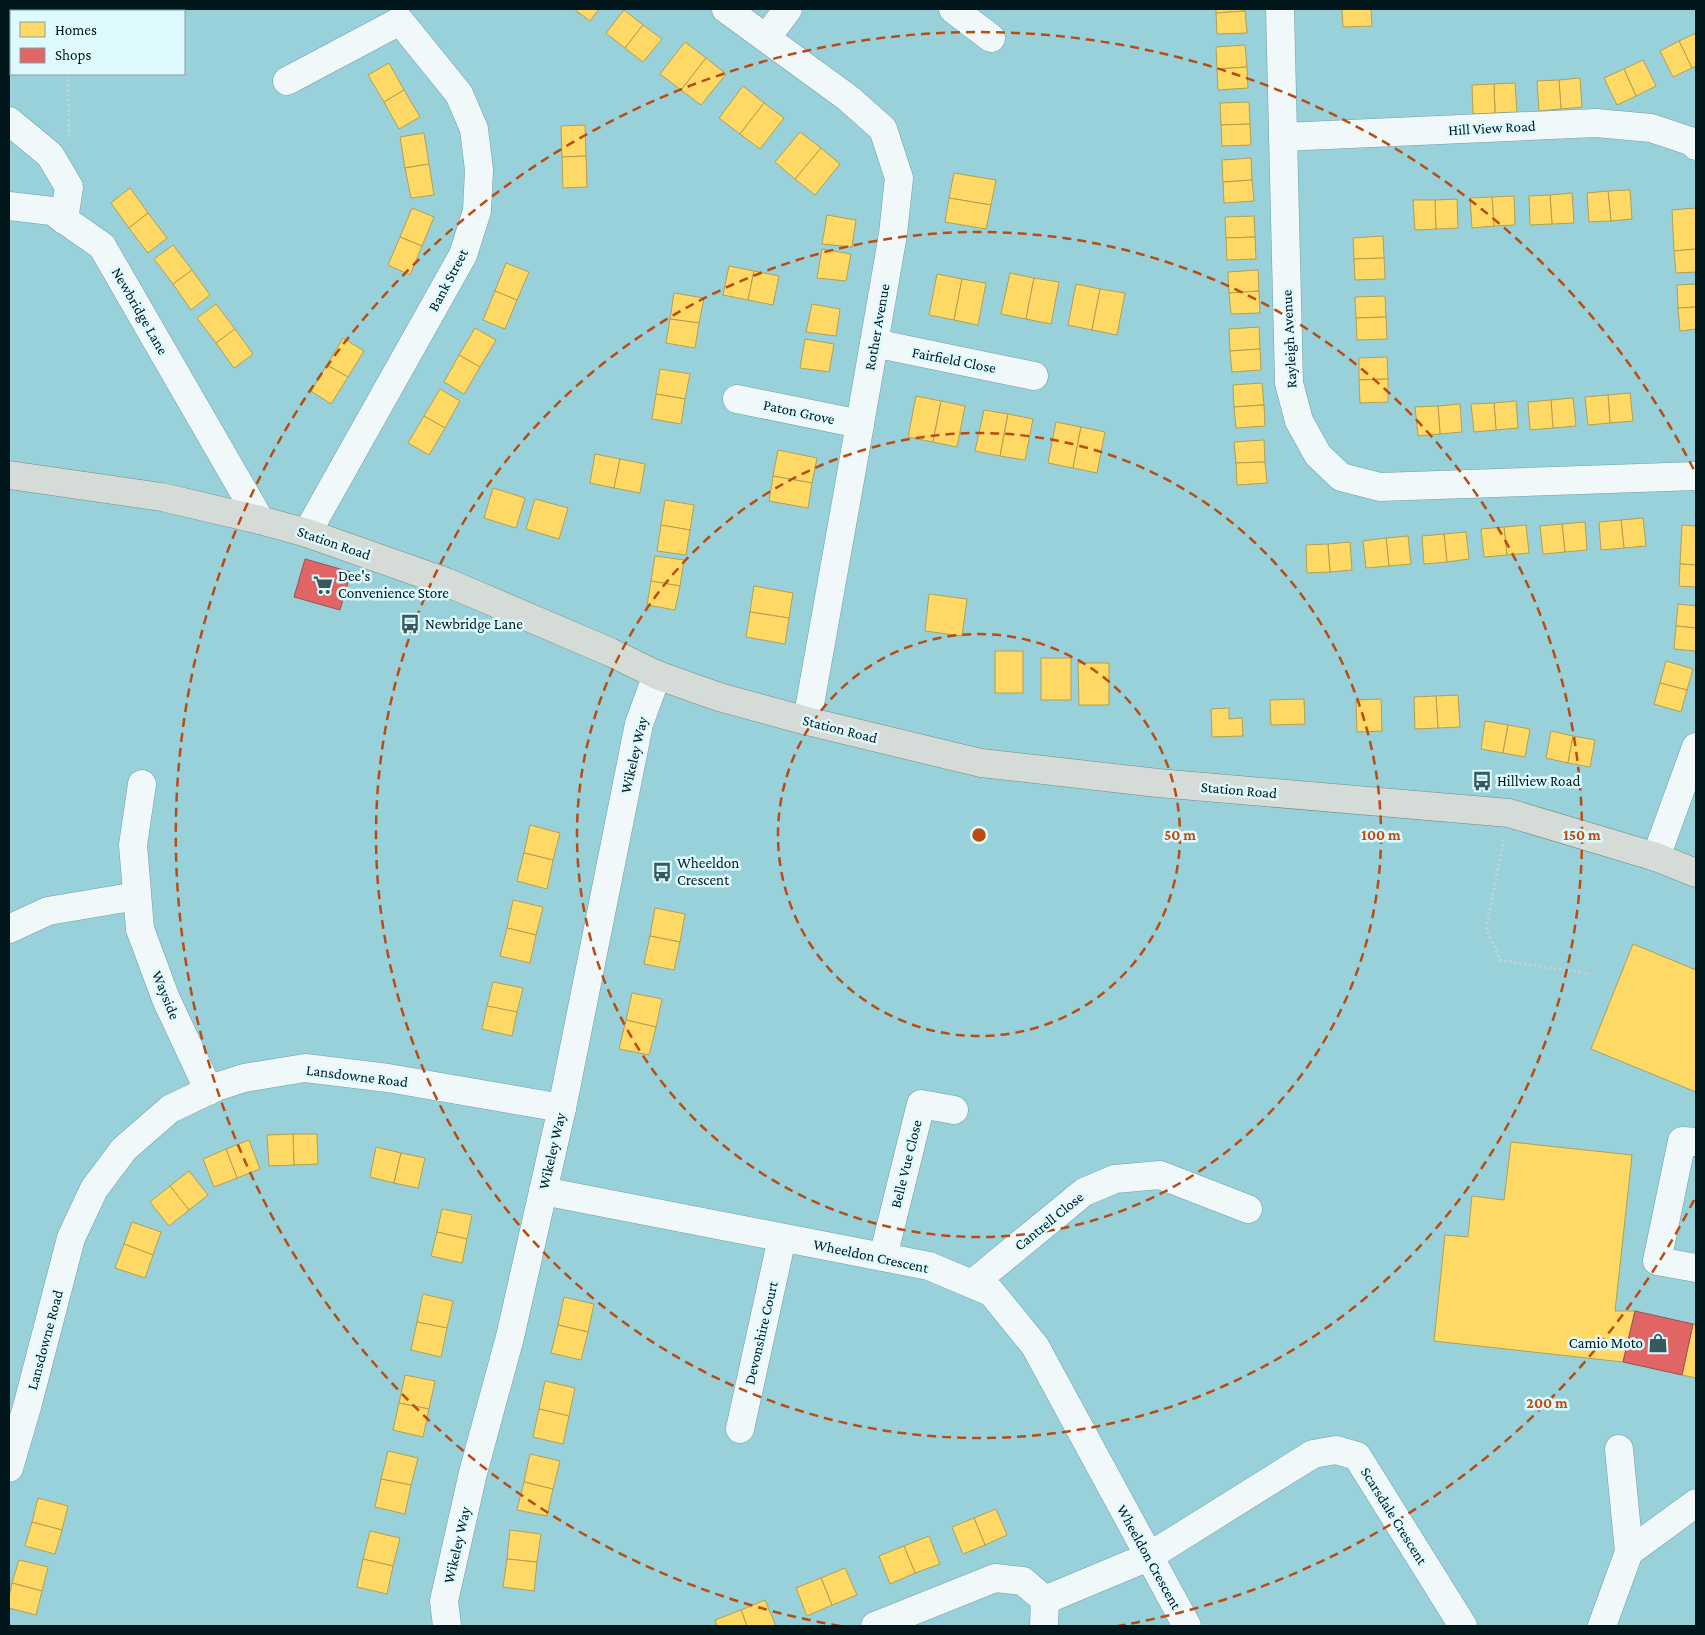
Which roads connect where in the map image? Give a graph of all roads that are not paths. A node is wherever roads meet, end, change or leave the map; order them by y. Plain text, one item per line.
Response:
1 (726, 9) edge
2 (788, 9) edge
3 (953, 9) edge
4 (1280, 9) edge
5 (766, 38) junction
6 (991, 38) dead end
7 (287, 82) dead end
8 (9, 122) edge
9 (1283, 137) junction
10 (1696, 146) edge
11 (9, 206) edge
12 (58, 215) junction
13 (874, 344) junction
14 (1034, 376) dead end
15 (737, 399) dead end
16 (860, 424) junction
17 (9, 476) edge
18 (1696, 476) edge
19 (260, 520) junction
20 (307, 533) junction
21 (657, 675) junction
22 (807, 721) junction
23 (1696, 747) edge
24 (142, 784) dead end
25 (1656, 857) junction
26 (1696, 873) edge
27 (137, 896) junction
28 (9, 929) edge
29 (209, 1091) junction
30 (562, 1108) junction
31 (954, 1110) dead end
32 (1696, 1142) edge
33 (543, 1191) junction
34 (1248, 1209) dead end
35 (782, 1238) junction
36 (883, 1257) junction
37 (1696, 1268) edge
38 (972, 1284) junction
39 (740, 1429) dead end
40 (1619, 1449) dead end
41 (9, 1468) edge
42 (1696, 1503) edge
43 (1629, 1552) junction
44 (1148, 1557) junction
45 (1045, 1613) edge
46 (447, 1626) edge
47 (875, 1626) edge
48 (1187, 1626) edge
49 (1463, 1626) edge
50 (1602, 1626) edge

1 - 5 street, Rother Avenue
2 - 5 street
3 - 6 street
4 - 9 street, Rayleigh Avenue
5 - 13 street, Rother Avenue
7 - 20 street, Bank Street
8 - 12 street
9 - 10 street, Hill View Road
9 - 18 street, Rayleigh Avenue
11 - 12 street
12 - 19 street, Newbridge Lane
13 - 14 street, Fairfield Close
13 - 16 street, Rother Avenue
15 - 16 street, Paton Grove
16 - 22 street, Rother Avenue
17 - 19 main road, Station Road
19 - 20 main road, Station Road
20 - 21 main road, Station Road
21 - 22 main road, Station Road
21 - 30 street, Wikeley Way
22 - 25 main road, Station Road
23 - 25 street
24 - 27 street, Wayside
25 - 26 main road, Station Road
27 - 28 street
27 - 29 street, Wayside
29 - 30 street, Lansdowne Road
29 - 41 street, Lansdowne Road
30 - 33 street, Wikeley Way
31 - 36 street, Belle Vue Close
32 - 37 street
33 - 35 street, Wheeldon Crescent
33 - 46 street, Wikeley Way
34 - 38 street, Cantrell Close
35 - 36 street, Wheeldon Crescent
35 - 39 street, Devonshire Court
36 - 38 street, Wheeldon Crescent
38 - 44 street, Wheeldon Crescent
40 - 43 street
42 - 43 street
43 - 50 street
44 - 45 street, Scarsdale Crescent
44 - 48 street, Wheeldon Crescent
44 - 49 street, Scarsdale Crescent
45 - 47 street

